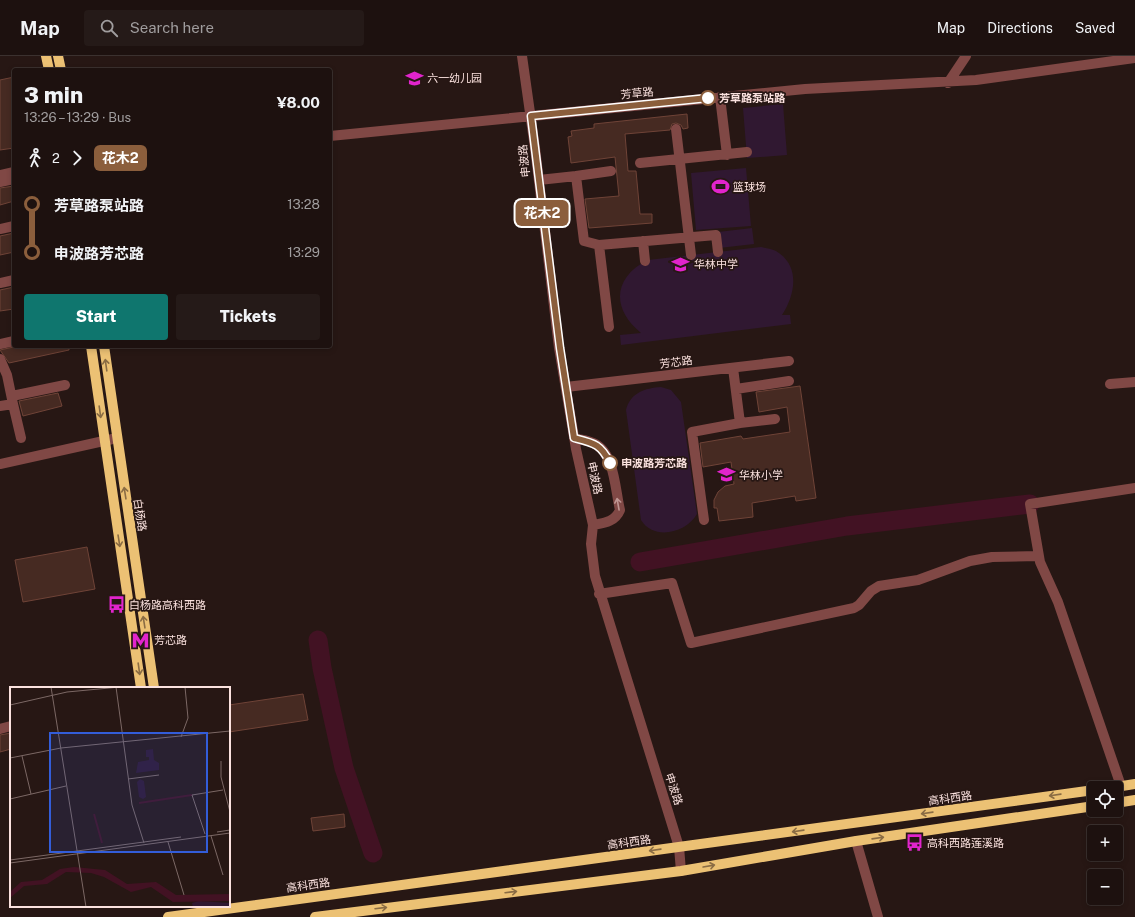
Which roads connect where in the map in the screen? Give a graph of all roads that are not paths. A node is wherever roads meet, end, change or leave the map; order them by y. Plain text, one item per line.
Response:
1 (46, 56) edge
2 (58, 56) edge
3 (522, 56) edge
4 (966, 56) edge
5 (1135, 58) edge
6 (49, 68) edge
7 (61, 68) edge
8 (948, 83) junction
9 (720, 97) junction
10 (531, 116) junction
11 (676, 129) dead end
12 (332, 136) edge
13 (747, 152) dead end
14 (727, 155) junction
15 (680, 160) junction
16 (640, 163) dead end
17 (12, 172) edge
18 (610, 172) dead end
19 (0, 175) edge
20 (576, 176) junction
21 (12, 179) edge
22 (539, 180) junction
23 (0, 182) edge
24 (12, 226) edge
25 (0, 229) edge
26 (689, 237) junction
27 (643, 241) junction
28 (599, 245) junction
29 (718, 252) dead end
30 (691, 255) dead end
31 (645, 261) dead end
32 (12, 280) edge
33 (0, 283) edge
34 (609, 327) dead end
35 (12, 341) edge
36 (0, 344) edge
37 (91, 348) edge
38 (104, 348) edge
39 (0, 359) edge
40 (789, 361) dead end
41 (733, 368) junction
42 (789, 381) dead end
43 (1135, 382) edge
44 (1110, 384) dead end
45 (66, 385) dead end
46 (566, 387) junction
47 (736, 389) junction
48 (12, 400) junction
49 (0, 406) edge
50 (775, 419) dead end
51 (740, 423) junction
52 (21, 438) dead end
53 (117, 438) junction
54 (574, 438) junction
55 (104, 441) junction
56 (0, 464) edge
57 (1135, 488) edge
58 (704, 520) dead end
59 (593, 525) junction
60 (1038, 556) junction
61 (599, 594) junction
62 (141, 687) edge
63 (154, 687) edge
64 (10, 726) edge
65 (0, 729) edge
66 (1119, 781) edge
67 (1135, 784) edge
68 (1123, 786) edge
69 (1087, 791) edge
70 (1135, 800) edge
71 (1123, 802) edge
72 (1087, 807) edge
73 (856, 841) junction
74 (679, 847) junction
75 (681, 871) junction
76 (230, 906) edge
77 (226, 907) edge
78 (188, 912) edge
79 (173, 914) edge
80 (315, 917) edge
81 (878, 917) edge

1 - 6 main road
2 - 7 main road
3 - 10 street, 申波路
4 - 8 street
5 - 8 street, 芳草路
8 - 9 street, 芳草路
9 - 10 street, 芳草路
9 - 14 street
10 - 12 street, 芳草路
10 - 22 street, 申波路
11 - 15 street
13 - 14 street
14 - 15 street
15 - 16 street
15 - 26 street
17 - 19 street
18 - 20 street
20 - 22 street
20 - 28 street
21 - 23 street
22 - 46 street, 申波路
24 - 25 street
26 - 27 street
26 - 29 street
26 - 30 street
27 - 28 street
27 - 31 street
28 - 34 street
32 - 33 street
35 - 36 street
37 -> 55 main road
53 -> 38 main road, 白杨路
39 - 48 street
40 - 41 street, 芳芯路
41 - 46 street, 芳芯路
41 - 47 street
42 - 47 street
43 - 44 street
45 - 48 street
46 - 54 street, 申波路
47 - 51 street
48 - 49 street
48 - 52 street
50 - 51 street
51 - 58 street
53 - 55 street
63 -> 53 main road, 白杨路
54 - 59 street, 申波路
59 -> 54 street
55 - 56 street
55 -> 62 main road
57 - 60 street
59 - 61 street, 申波路
60 - 61 street
60 - 66 street
61 - 74 street, 申波路
64 - 65 street
67 - 68 main road
69 -> 74 main road, 高科西路
70 - 71 main road
73 -> 72 main road
75 -> 73 main road
73 - 81 street
74 - 75 street, 申波路
74 -> 76 main road, 高科西路
80 -> 75 main road
77 -> 78 main road, 高科西路
78 - 79 main road, 高科西路

